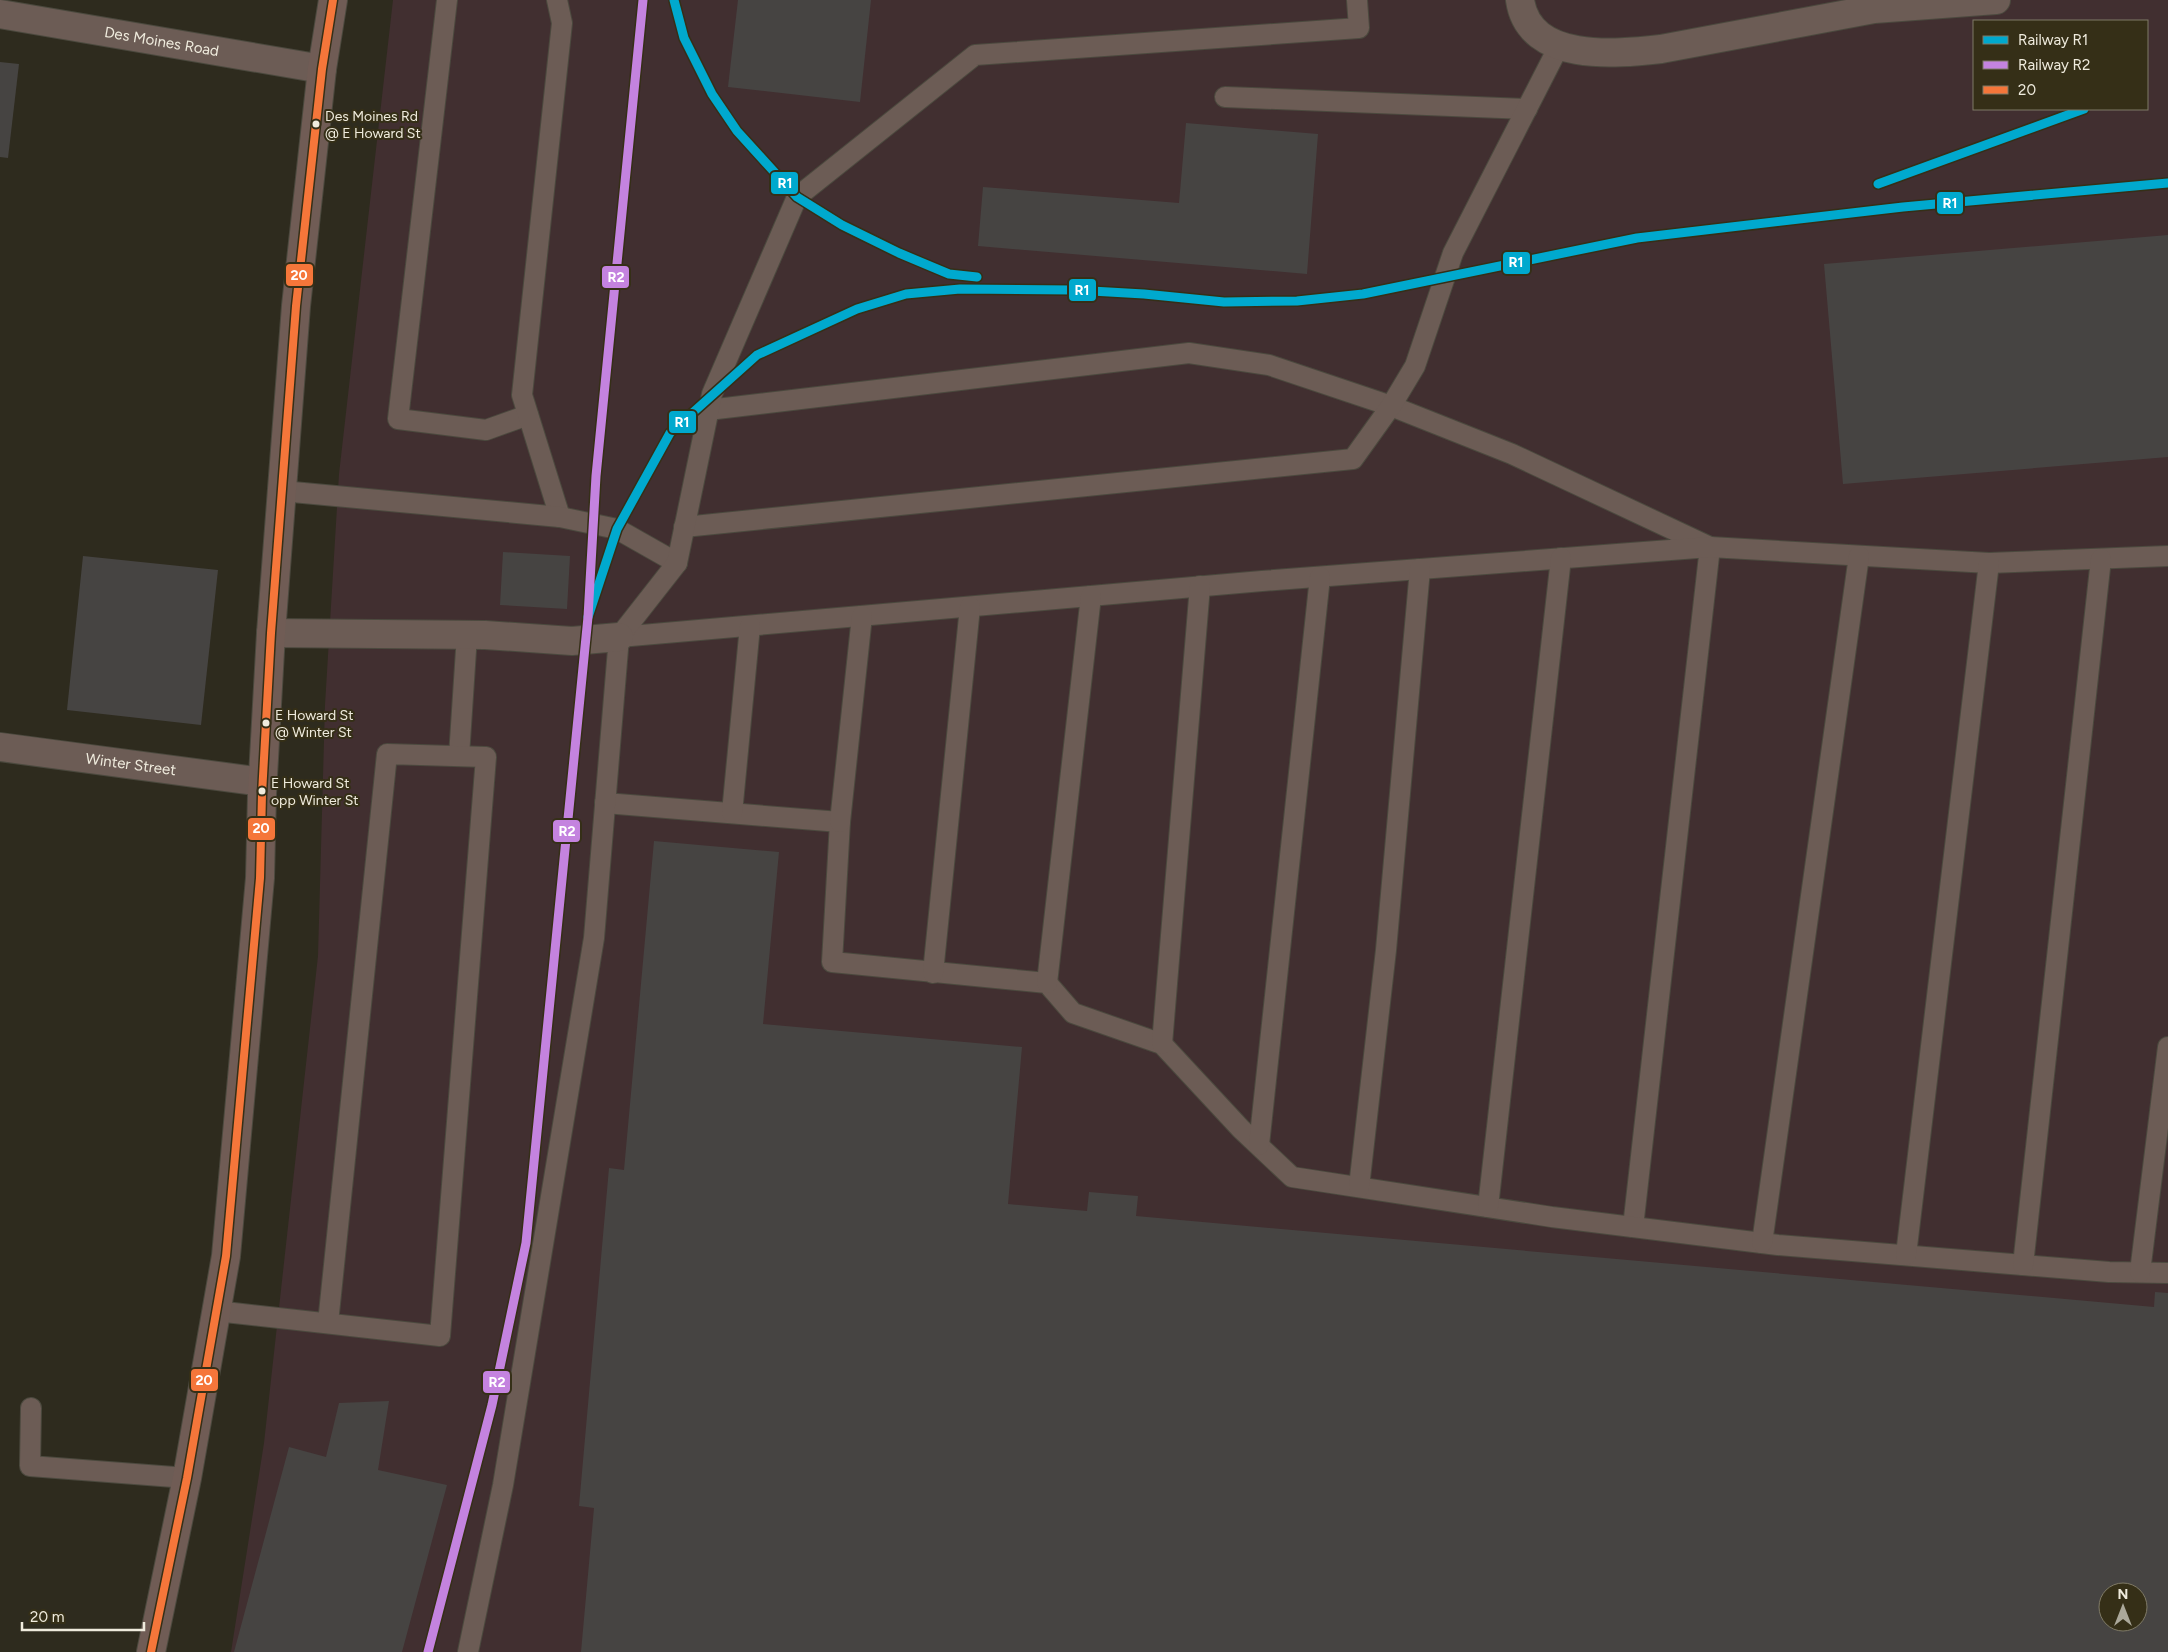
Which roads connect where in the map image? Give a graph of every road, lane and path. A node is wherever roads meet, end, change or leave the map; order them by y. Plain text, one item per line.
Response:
1 (333, 0) edge
2 (447, 0) edge
3 (557, 0) edge
4 (1357, 0) edge
5 (1520, 0) edge
6 (1996, 0) edge
7 (0, 14) edge
8 (1559, 46) junction
9 (322, 69) junction
10 (1225, 98) dead end
11 (1527, 109) junction
12 (1391, 406) junction
13 (708, 410) junction
14 (528, 415) junction
15 (282, 490) junction
16 (560, 517) junction
17 (684, 527) junction
18 (1710, 547) junction
19 (1859, 556) junction
20 (2168, 556) edge
21 (1561, 558) junction
22 (2101, 559) junction
23 (677, 563) junction
24 (1989, 563) junction
25 (1420, 569) junction
26 (1320, 577) junction
27 (1200, 586) junction
28 (1091, 596) junction
29 (970, 607) junction
30 (862, 616) junction
31 (750, 626) junction
32 (271, 633) junction
33 (467, 635) junction
34 (619, 637) junction
35 (0, 747) edge
36 (459, 756) junction
37 (263, 782) junction
38 (605, 803) junction
39 (732, 813) junction
40 (840, 822) junction
41 (933, 973) junction
42 (1047, 984) junction
43 (1162, 1044) junction
44 (2168, 1048) edge
45 (1258, 1145) junction
46 (1359, 1188) junction
47 (1488, 1207) junction
48 (1633, 1227) junction
49 (1762, 1243) junction
50 (1906, 1256) junction
51 (2024, 1265) junction
52 (2140, 1272) junction
53 (2168, 1273) edge
54 (216, 1310) junction
55 (328, 1324) junction
56 (31, 1408) dead end
57 (187, 1478) junction
58 (151, 1652) edge
59 (468, 1652) edge

1 - 9 main road
2 - 14 lane
3 - 14 lane
4 - 13 lane
5 - 8 street
6 - 8 street
7 - 9 street, Des Moines Road
8 - 11 lane
9 - 15 main road
10 - 11 lane
11 - 12 lane
12 - 13 lane
12 - 17 lane
12 - 18 lane
13 - 17 lane
14 - 16 lane
15 - 16 lane
15 - 32 main road
16 - 23 lane
17 - 23 lane
18 - 19 lane
18 - 21 lane
18 - 48 lane
19 - 24 lane
19 - 49 lane
20 - 22 lane
21 - 25 lane
21 - 47 lane
22 - 24 lane
22 - 51 lane
23 - 34 lane
24 - 50 lane
25 - 26 lane
25 - 46 lane
26 - 27 lane
26 - 45 lane
27 - 28 lane
27 - 43 lane
28 - 29 lane
28 - 42 lane
29 - 30 lane
29 - 41 lane
30 - 31 lane
30 - 40 lane
31 - 34 lane
31 - 39 lane
32 - 33 street
32 - 37 main road
33 - 34 street
33 - 36 lane
34 - 38 lane
35 - 37 street, Winter Street
36 - 55 lane
36 - 55 lane
37 - 54 main road
38 - 39 lane
38 - 59 lane
39 - 40 lane
40 - 41 lane
41 - 42 lane
42 - 43 lane
43 - 45 lane
44 - 52 lane
45 - 46 lane
46 - 47 lane
47 - 48 lane
48 - 49 lane
49 - 50 lane
50 - 51 lane
51 - 52 lane
52 - 53 lane
54 - 55 lane
54 - 57 main road
56 - 57 lane
57 - 58 main road

